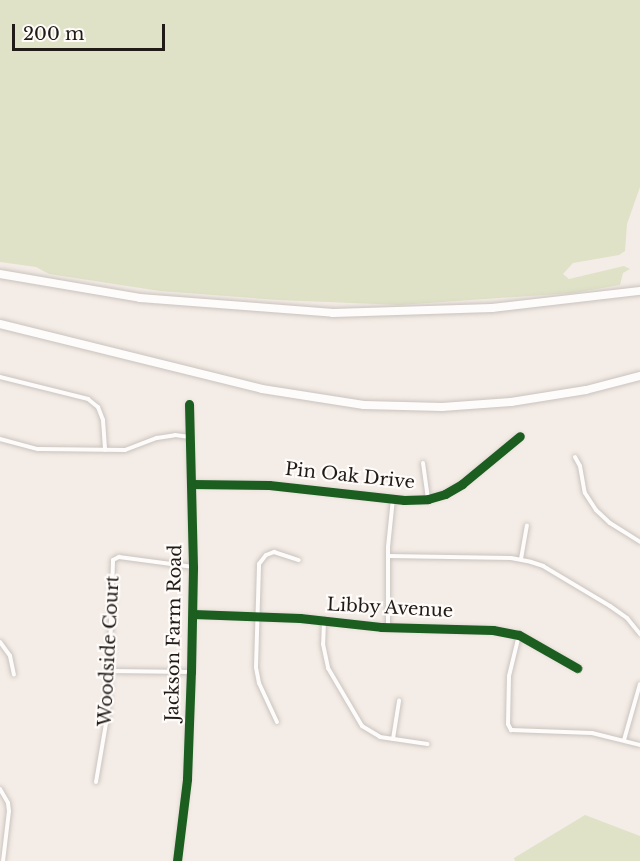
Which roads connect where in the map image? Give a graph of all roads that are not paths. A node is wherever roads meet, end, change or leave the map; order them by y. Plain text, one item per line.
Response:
1 (0, 274) edge
2 (640, 291) edge
3 (0, 324) edge
4 (640, 376) edge
5 (0, 377) edge
6 (189, 404) dead end
7 (520, 436) dead end
8 (190, 437) junction
9 (0, 439) edge
10 (105, 450) junction
11 (575, 457) dead end
12 (423, 463) dead end
13 (191, 484) junction
14 (393, 499) junction
15 (428, 499) junction
16 (527, 526) dead end
17 (640, 542) edge
18 (388, 556) junction
19 (299, 560) dead end
20 (521, 560) junction
21 (193, 567) junction
22 (193, 614) junction
23 (257, 616) junction
24 (324, 620) junction
25 (388, 627) junction
26 (640, 633) edge
27 (519, 635) junction
28 (0, 642) edge
29 (577, 668) dead end
30 (110, 670) junction
31 (191, 672) junction
32 (14, 675) dead end
33 (640, 684) edge
34 (399, 700) dead end
35 (277, 722) dead end
36 (393, 739) junction
37 (624, 740) junction
38 (428, 744) dead end
39 (640, 745) edge
40 (96, 782) dead end
41 (0, 789) edge
42 (3, 861) edge
43 (177, 861) edge

1 - 2 highway
3 - 4 highway
5 - 10 street
6 - 8 street, Jackson Farm Road
7 - 15 street, Pin Oak Drive
8 - 10 street
8 - 13 street, Jackson Farm Road
9 - 10 street
11 - 17 street
12 - 15 street
13 - 14 street, Pin Oak Drive
13 - 21 street, Jackson Farm Road
14 - 15 street, Pin Oak Drive
14 - 18 street
16 - 20 street
18 - 20 street
18 - 25 street
19 - 23 street
20 - 26 street
21 - 22 street, Jackson Farm Road
21 - 30 street, Woodside Court
22 - 23 street, Libby Avenue
22 - 31 street, Jackson Farm Road
23 - 24 street, Libby Avenue
23 - 35 street
24 - 25 street, Libby Avenue
24 - 36 street
25 - 27 street, Libby Avenue
27 - 29 street, Libby Avenue
27 - 37 street
28 - 32 street
30 - 31 street
30 - 40 street, Woodside Court
31 - 43 street, Jackson Farm Road
33 - 37 street
34 - 36 street
36 - 38 street
37 - 39 street
41 - 42 street

